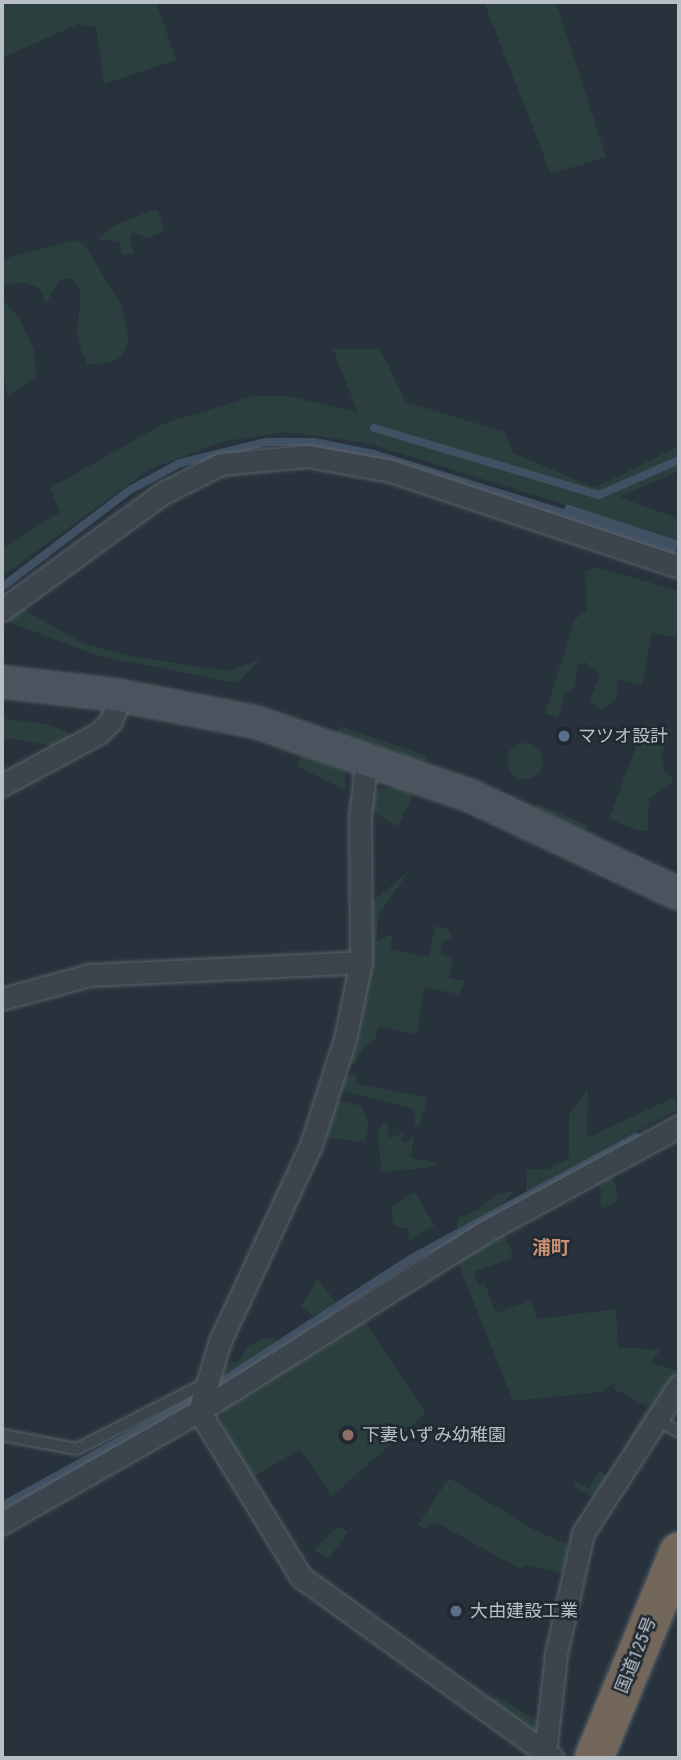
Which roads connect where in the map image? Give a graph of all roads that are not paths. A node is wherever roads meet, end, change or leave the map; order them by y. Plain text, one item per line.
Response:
1 (679, 567) edge
2 (2, 610) edge
3 (2, 682) edge
4 (121, 695) junction
5 (367, 757) junction
6 (2, 785) edge
7 (679, 894) edge
8 (361, 962) junction
9 (2, 999) edge
10 (679, 1126) edge
11 (206, 1383) junction
12 (679, 1385) edge
13 (199, 1411) junction
14 (659, 1421) junction
15 (679, 1432) edge
16 (2, 1435) edge
17 (2, 1523) edge
18 (679, 1552) edge
19 (549, 1756) edge
20 (594, 1758) edge

1 - 2 street
3 - 4 street
4 - 5 street
4 - 6 street
5 - 7 street
5 - 8 street
8 - 9 street
8 - 11 street
10 - 13 street
11 - 13 street
11 - 16 lane
12 - 14 street
13 - 17 street
13 - 19 street
14 - 15 lane
14 - 19 street
18 - 20 highway, 国道125号

